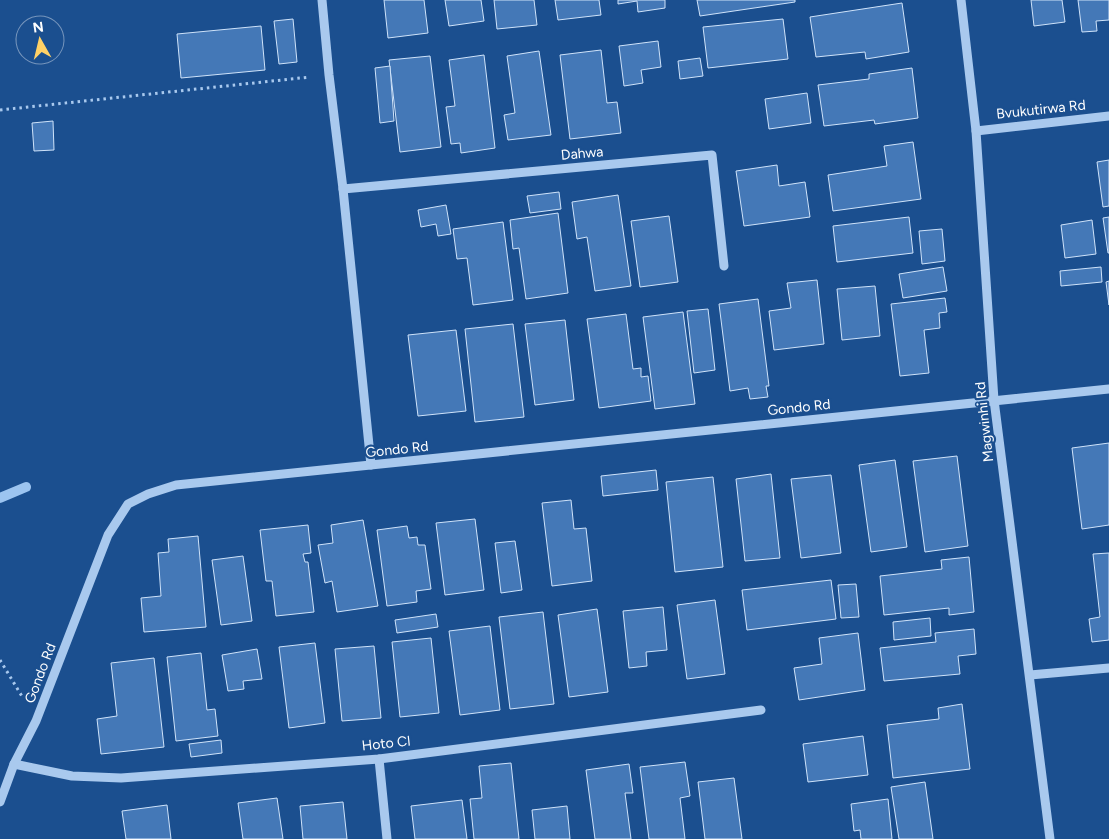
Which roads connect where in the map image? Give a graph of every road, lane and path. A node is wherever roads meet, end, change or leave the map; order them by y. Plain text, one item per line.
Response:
1 (322, 0) edge
2 (961, 0) edge
3 (329, 75) junction
4 (0, 110) edge
5 (1109, 116) edge
6 (976, 131) junction
7 (343, 189) junction
8 (724, 266) dead end
9 (1109, 389) edge
10 (994, 400) junction
11 (371, 465) junction
12 (0, 660) edge
13 (1109, 668) edge
14 (1030, 675) junction
15 (761, 710) dead end
16 (36, 721) junction
17 (379, 759) junction
18 (14, 764) junction
19 (0, 802) edge
20 (387, 839) edge
21 (1050, 839) edge

1 - 3 street
2 - 6 street, Magwinhi Rd
3 - 4 path
3 - 7 street
5 - 6 street, Bvukutirwa Rd
6 - 10 street, Magwinhi Rd
7 - 8 street, Dahwa
7 - 11 street
9 - 10 street, Gondo Rd
10 - 11 street, Gondo Rd
10 - 14 street, Magwinhi Rd
11 - 16 street, Gondo Rd
12 - 16 path
13 - 14 street
14 - 21 street, Magwinhi Rd
15 - 17 street, Hoto Cl
16 - 18 street, Gondo Rd
17 - 18 street, Hoto Cl
17 - 20 street
18 - 19 street, Gondo Rd

